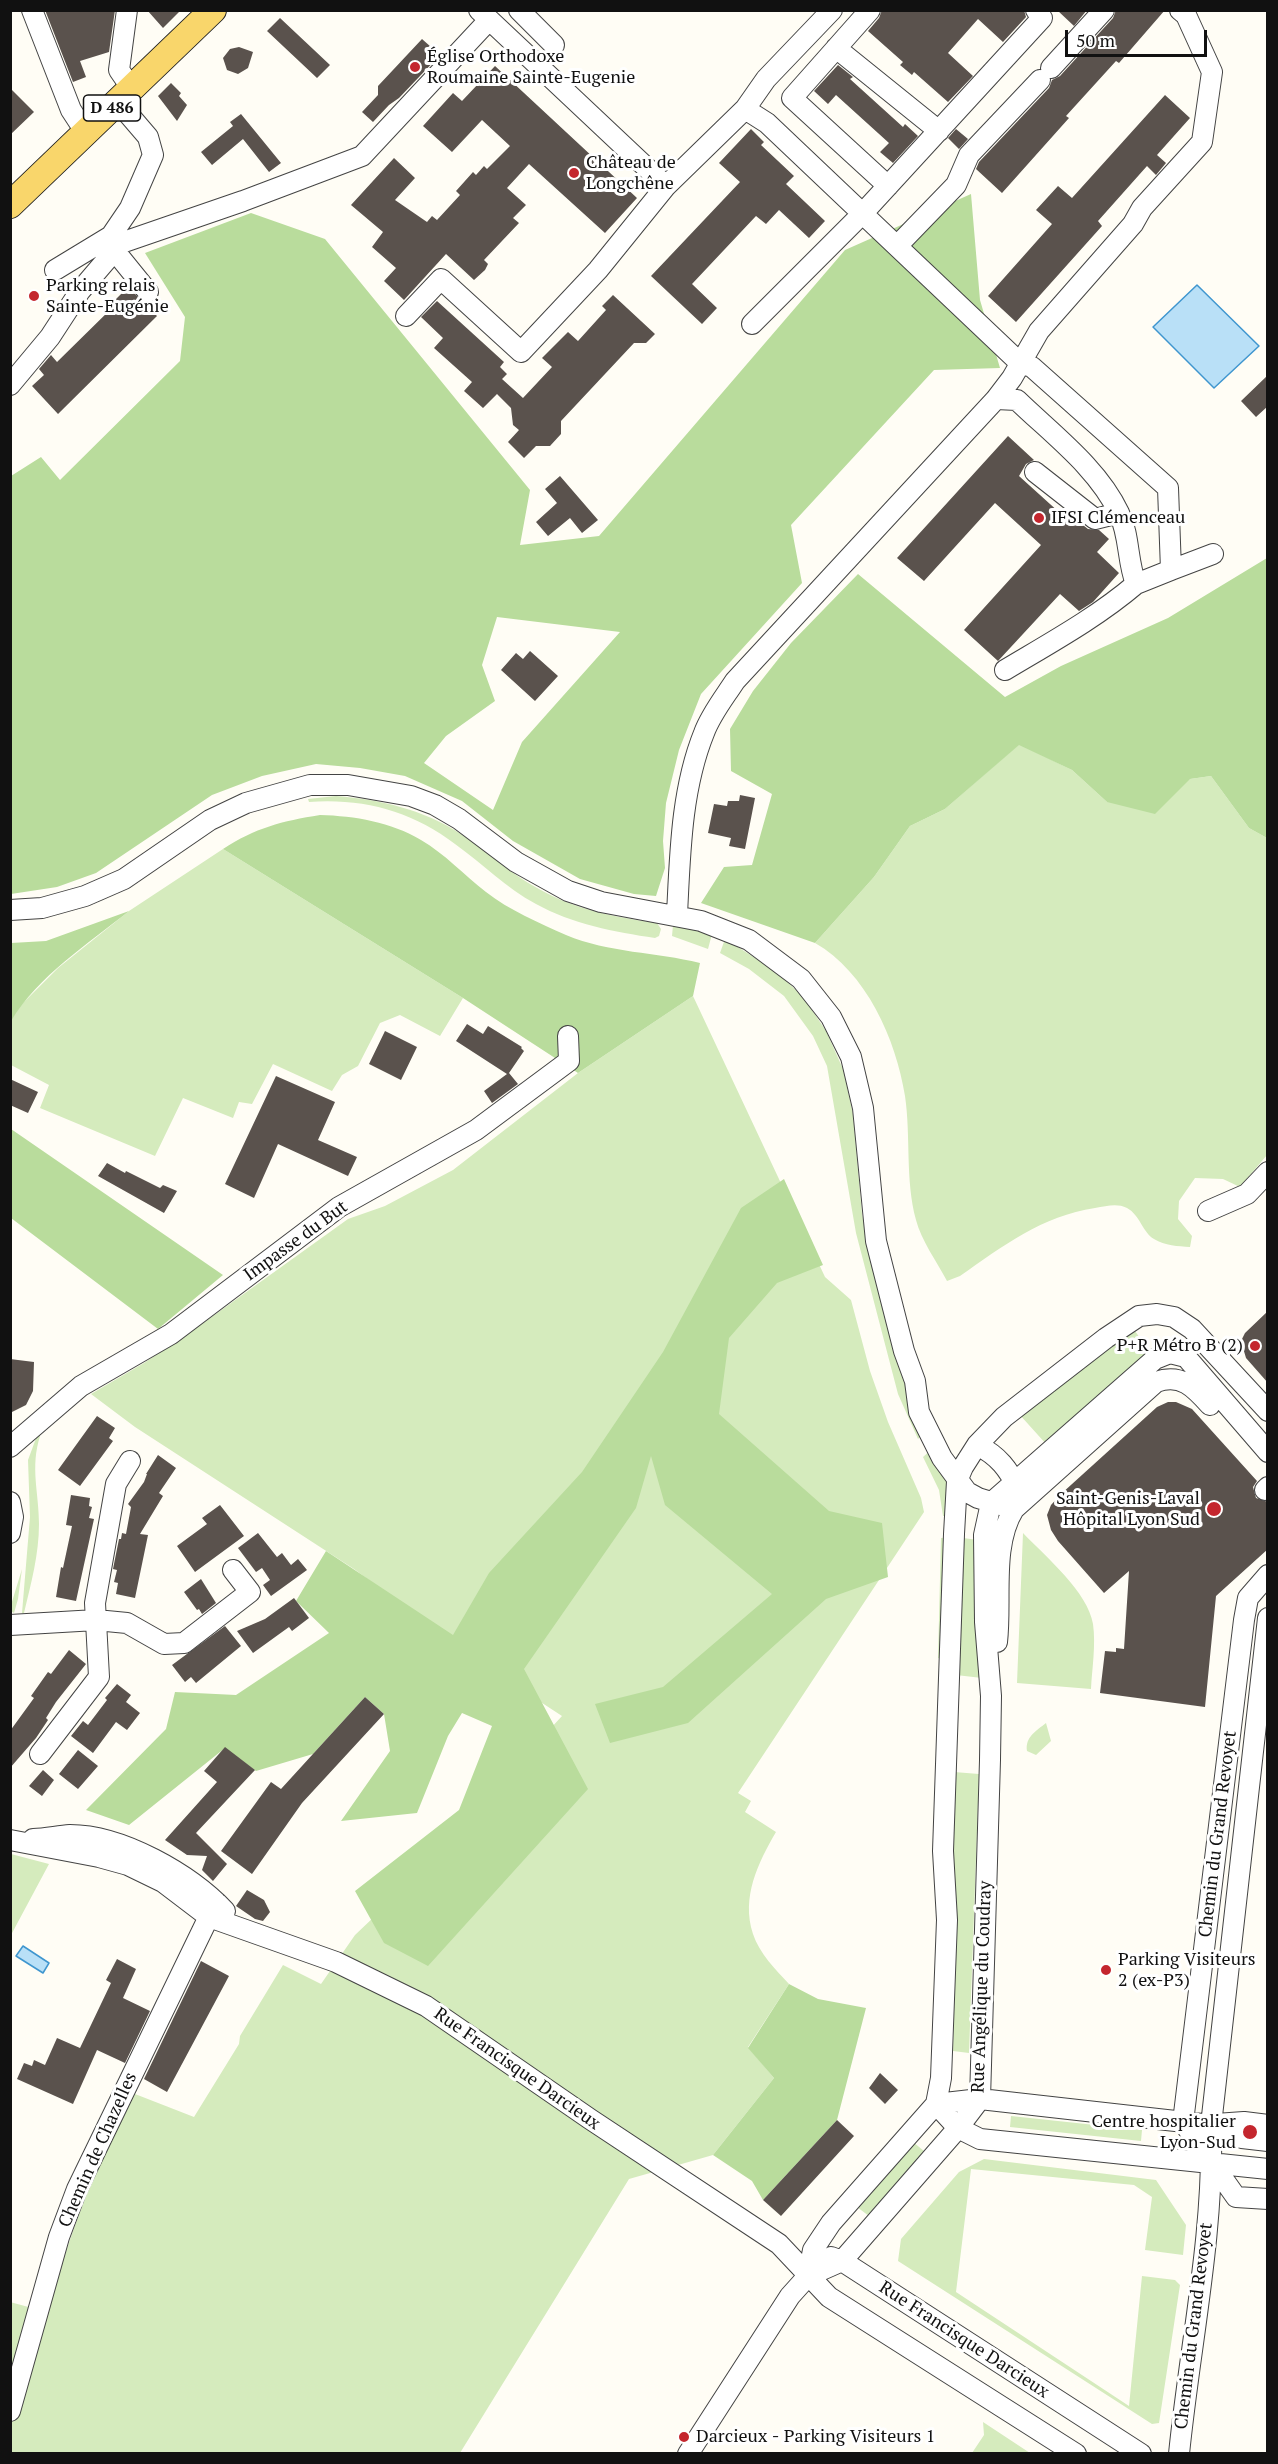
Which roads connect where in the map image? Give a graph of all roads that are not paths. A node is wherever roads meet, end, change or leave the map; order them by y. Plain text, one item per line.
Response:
1 (32, 10) edge
2 (128, 10) edge
3 (213, 10) edge
4 (519, 10) edge
5 (832, 10) edge
6 (870, 10) edge
7 (1036, 10) edge
8 (1104, 10) edge
9 (1180, 10) edge
10 (484, 15) edge
11 (554, 45) dead end
12 (836, 48) junction
13 (125, 96) junction
14 (745, 109) junction
15 (939, 131) junction
16 (86, 133) junction
17 (666, 186) junction
18 (888, 186) junction
19 (10, 205) edge
20 (863, 213) junction
21 (897, 246) junction
22 (114, 250) junction
23 (55, 270) dead end
24 (148, 292) dead end
25 (406, 316) dead end
26 (752, 324) dead end
27 (1020, 363) junction
28 (10, 385) edge
29 (996, 399) junction
30 (1035, 472) dead end
31 (1119, 513) junction
32 (1213, 554) dead end
33 (1172, 570) junction
34 (1136, 584) junction
35 (1005, 670) dead end
36 (10, 910) edge
37 (677, 915) junction
38 (568, 1036) dead end
39 (1268, 1172) edge
40 (1208, 1211) dead end
41 (1268, 1411) edge
42 (977, 1445) junction
43 (10, 1448) edge
44 (1268, 1452) edge
45 (130, 1461) dead end
46 (1268, 1469) edge
47 (957, 1481) junction
48 (1014, 1481) junction
49 (10, 1502) edge
50 (991, 1503) junction
51 (1019, 1505) junction
52 (10, 1533) edge
53 (233, 1569) dead end
54 (1268, 1575) edge
55 (1268, 1618) edge
56 (96, 1620) junction
57 (10, 1624) edge
58 (991, 1696) junction
59 (40, 1754) dead end
60 (10, 1840) edge
61 (212, 1910) junction
62 (980, 2099) junction
63 (936, 2104) junction
64 (1183, 2122) junction
65 (1211, 2125) junction
66 (1268, 2125) edge
67 (958, 2128) junction
68 (1268, 2141) edge
69 (1268, 2152) edge
70 (1212, 2163) junction
71 (1268, 2169) edge
72 (1268, 2180) edge
73 (1268, 2199) edge
74 (779, 2244) junction
75 (813, 2250) junction
76 (842, 2261) junction
77 (808, 2276) junction
78 (10, 2410) edge
79 (688, 2454) edge
80 (1076, 2454) edge
81 (1141, 2454) edge
82 (1179, 2454) edge

1 - 16 street
2 - 13 street
3 - 13 main road, D 486
4 - 11 street
5 - 14 street
6 - 12 street
7 - 15 street
8 - 21 street
9 - 27 street
10 - 17 street
10 - 22 street
12 - 15 street
12 - 18 street
13 - 16 main road, D 486
13 - 23 street
14 - 17 street
14 - 20 street
15 - 18 street
16 - 19 main road, D 486
17 - 25 street
18 - 20 street
20 - 21 street
20 - 26 street
21 - 27 street
22 - 24 street
22 - 28 street
27 - 29 street
27 - 33 street
29 - 31 street
29 - 37 street
30 - 31 street
31 - 34 street
32 - 33 street
33 - 34 street
34 - 35 street
36 - 37 street
37 - 47 street
38 - 43 street, Impasse du But
39 - 40 street
41 - 42 street, Rue Angélique du Coudray
42 - 47 street, Rue Angélique du Coudray
42 - 48 street
44 - 48 street
45 - 56 street
46 - 51 street
47 - 50 street
47 - 63 street, Rue Angélique du Coudray
48 - 50 street
48 - 51 street
49 - 52 street
50 - 51 street
50 - 58 street, Rue Angélique du Coudray
51 - 58 street
53 - 56 street
54 - 64 street, Chemin du Grand Revoyet
55 - 65 street, Chemin du Grand Revoyet
56 - 57 street
56 - 59 street
58 - 62 street, Rue Angélique du Coudray
60 - 61 street, Rue Francisque Darcieux
61 - 74 street, Rue Francisque Darcieux
61 - 78 street, Chemin de Chazelles
62 - 63 street
62 - 64 street
62 - 67 street, Rue Angélique du Coudray
63 - 67 street
63 - 75 street
64 - 65 street
64 - 70 street
65 - 66 street
65 - 68 street
65 - 69 street
65 - 70 street, Chemin du Grand Revoyet
67 - 70 street
67 - 76 street, Rue Angélique du Coudray
70 - 71 street
70 - 72 street
70 - 73 street
70 - 82 street, Chemin du Grand Revoyet
74 - 75 street, Rue Francisque Darcieux
74 - 77 street, Rue Francisque Darcieux
75 - 76 street, Rue Francisque Darcieux
75 - 77 street
76 - 77 street, Rue Angélique du Coudray
76 - 81 street, Rue Francisque Darcieux
77 - 79 street
77 - 80 street, Rue Francisque Darcieux

